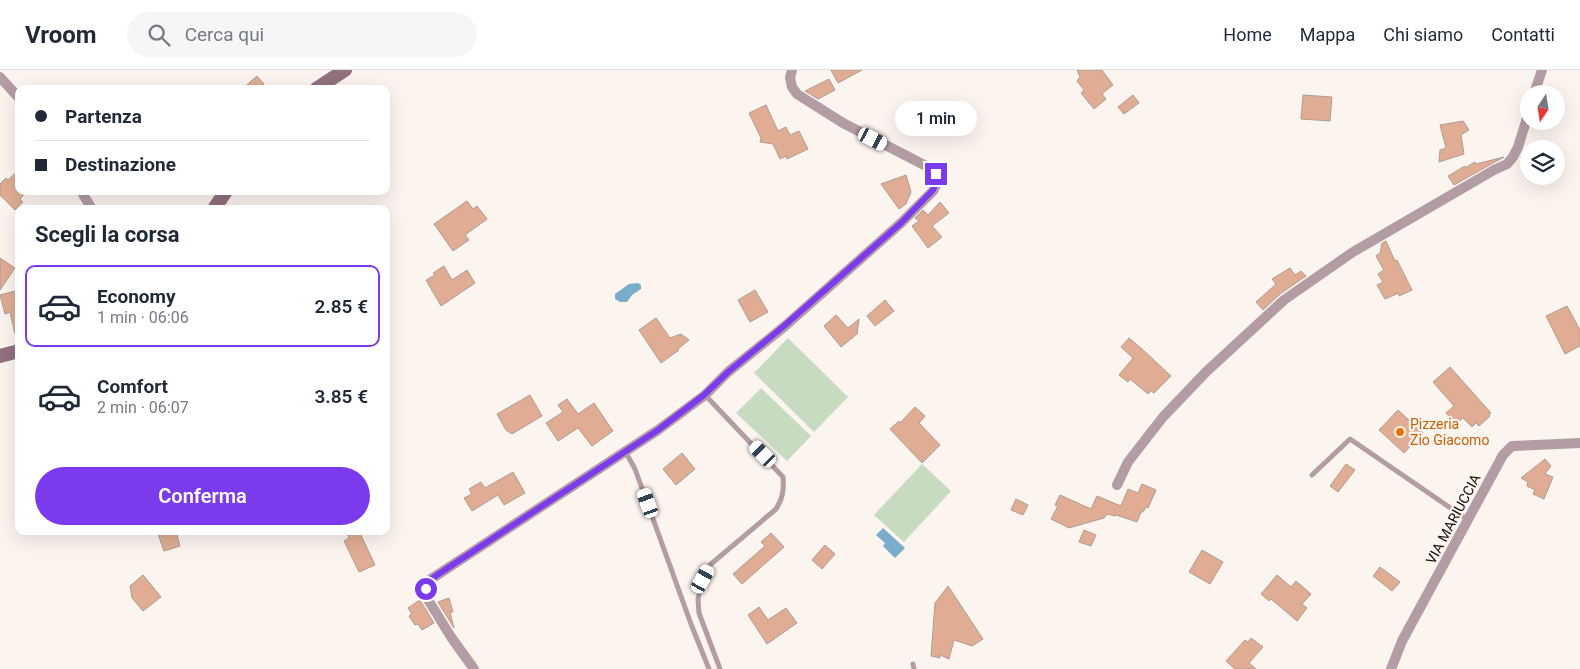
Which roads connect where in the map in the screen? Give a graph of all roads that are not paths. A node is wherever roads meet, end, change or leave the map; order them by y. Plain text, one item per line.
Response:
1 (345, 70) edge
2 (792, 70) edge
3 (1542, 70) edge
4 (0, 77) edge
5 (322, 85) edge
6 (1537, 85) edge
7 (15, 94) edge
8 (1523, 130) edge
9 (15, 352) edge
10 (0, 356) edge
11 (704, 395) junction
12 (1580, 443) edge
13 (625, 450) junction
14 (1312, 475) dead end
15 (1117, 484) dead end
16 (1468, 520) junction
17 (474, 669) edge
18 (709, 669) edge
19 (720, 669) edge
20 (1391, 669) edge

1 - 5 main road
2 - 11 street
3 - 6 street
4 - 7 street
8 - 15 street
9 - 10 main road
11 - 13 street
11 - 19 lane
12 - 16 street, VIA MARIUCCIA
13 - 17 street
13 - 18 lane
14 - 16 lane
16 - 20 street, VIA MARIUCCIA

